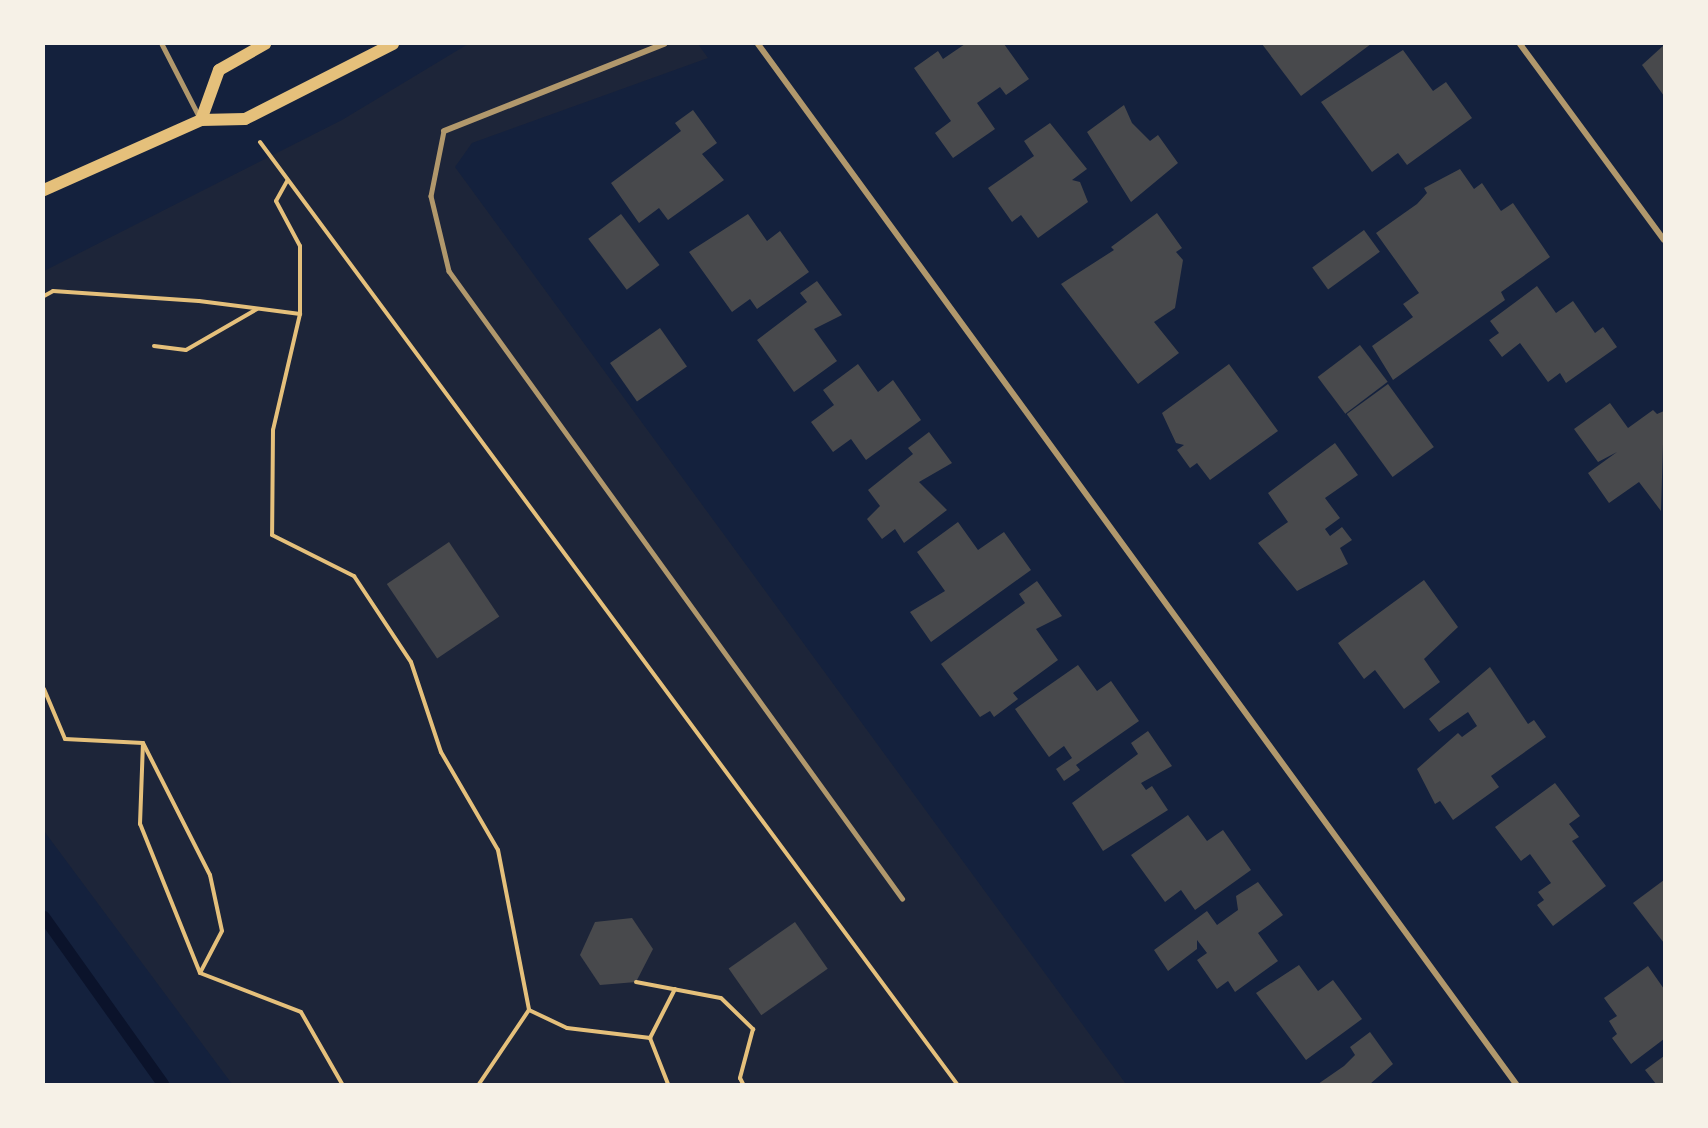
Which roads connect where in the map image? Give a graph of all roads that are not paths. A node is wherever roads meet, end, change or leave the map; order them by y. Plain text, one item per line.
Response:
1 (162, 44) edge
2 (265, 44) edge
3 (393, 44) edge
4 (664, 44) edge
5 (758, 44) edge
6 (1520, 44) edge
7 (201, 120) junction
8 (444, 130) joint
9 (44, 190) edge
10 (1665, 240) edge
11 (902, 898) dead end
12 (1516, 1084) edge

1 - 7 lane
2 - 7 main road
3 - 7 main road
4 - 8 street
5 - 12 street
6 - 10 street
7 - 9 main road
8 - 11 lane

